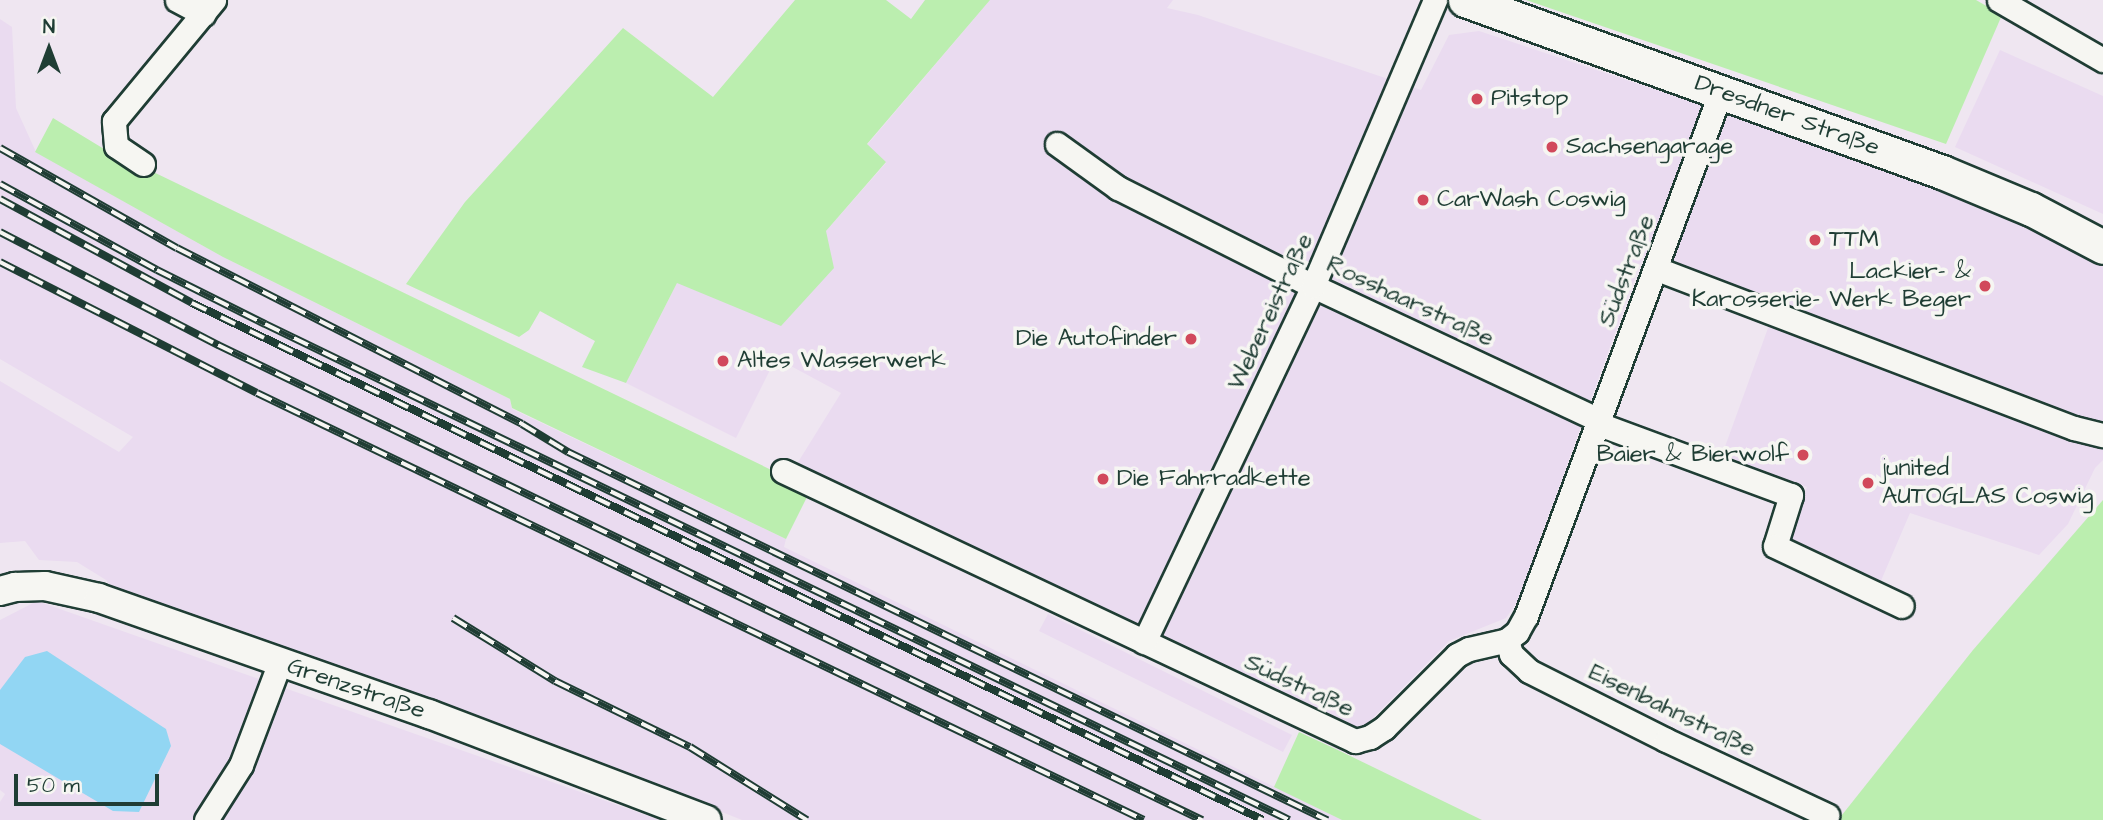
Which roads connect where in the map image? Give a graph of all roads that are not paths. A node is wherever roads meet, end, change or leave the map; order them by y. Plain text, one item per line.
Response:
1 (177, 0) edge
2 (1435, 0) edge
3 (1465, 0) edge
4 (2009, 3) edge
5 (209, 7) edge
6 (2103, 60) edge
7 (1721, 92) junction
8 (1057, 144) dead end
9 (143, 164) dead end
10 (2103, 247) edge
11 (1657, 270) junction
12 (1313, 286) junction
13 (1597, 421) junction
14 (2103, 435) edge
15 (783, 471) dead end
16 (0, 592) edge
17 (1902, 606) dead end
18 (1507, 640) junction
19 (1144, 642) junction
20 (280, 662) junction
21 (1828, 815) dead end
22 (206, 820) edge
23 (706, 820) edge

1 - 5 street
2 - 12 street, Webereistraße
3 - 7 main road, Dresdner Straße
4 - 6 street
5 - 9 street
7 - 10 main road, Dresdner Straße
7 - 11 street, Südstraße
8 - 12 street, Rosshaarstraße
11 - 13 street, Südstraße
11 - 14 street
12 - 13 street, Rosshaarstraße
12 - 19 street, Webereistraße
13 - 17 street, Rosshaarstraße
13 - 18 street, Südstraße
15 - 19 street, Südstraße
16 - 20 street, Grenzstraße
18 - 19 street, Südstraße
18 - 21 street, Eisenbahnstraße
20 - 22 street
20 - 23 street, Grenzstraße

